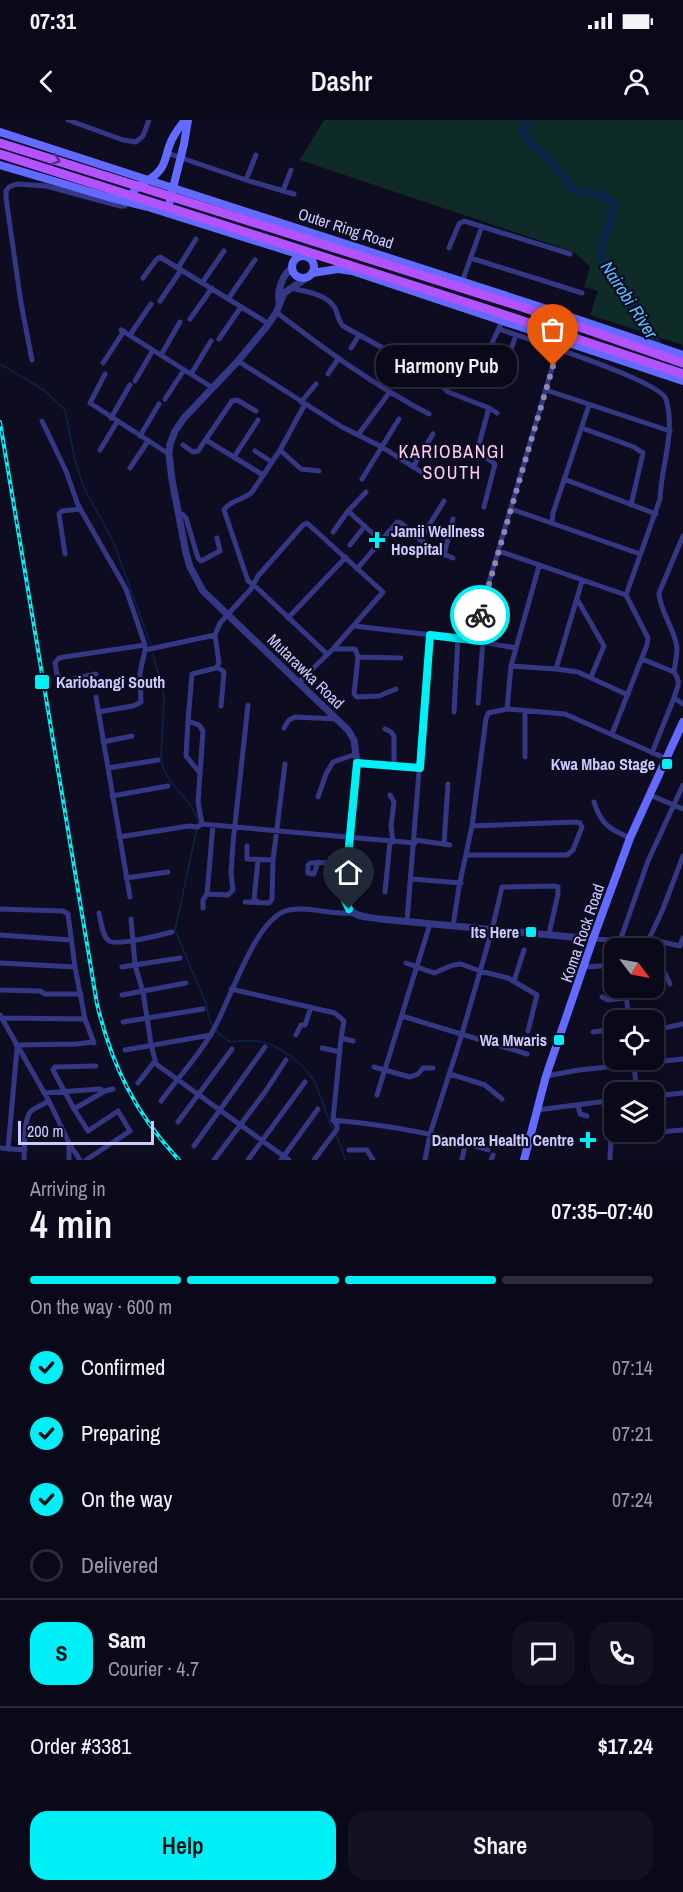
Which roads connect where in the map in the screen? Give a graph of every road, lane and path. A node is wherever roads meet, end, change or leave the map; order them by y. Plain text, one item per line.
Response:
1 (68, 120) edge
2 (149, 120) edge
3 (187, 120) edge
4 (0, 132) edge
5 (0, 143) edge
6 (167, 153) junction
7 (0, 154) edge
8 (256, 155) dead end
9 (181, 158) junction
10 (0, 165) edge
11 (291, 170) dead end
12 (147, 180) junction
13 (246, 180) junction
14 (172, 188) junction
15 (283, 191) junction
16 (294, 194) dead end
17 (126, 201) junction
18 (167, 213) junction
19 (482, 226) junction
20 (196, 239) dead end
21 (276, 247) junction
22 (449, 248) dead end
23 (224, 251) dead end
24 (570, 254) dead end
25 (307, 257) junction
26 (471, 258) junction
27 (255, 260) dead end
28 (292, 266) junction
29 (180, 269) junction
30 (310, 275) junction
31 (143, 278) dead end
32 (462, 282) junction
33 (202, 283) junction
34 (212, 288) junction
35 (290, 288) junction
36 (582, 294) dead end
37 (228, 299) junction
38 (160, 301) dead end
39 (279, 301) junction
40 (151, 304) dead end
41 (241, 307) junction
42 (276, 312) junction
43 (190, 319) dead end
44 (180, 322) dead end
45 (524, 322) junction
46 (269, 324) junction
47 (500, 324) junction
48 (581, 324) junction
49 (359, 335) junction
50 (516, 335) junction
51 (130, 336) junction
52 (219, 339) dead end
53 (560, 340) junction
54 (211, 341) dead end
55 (351, 348) dead end
56 (153, 350) junction
57 (558, 350) junction
58 (161, 355) junction
59 (682, 358) edge
60 (338, 359) junction
61 (32, 360) dead end
62 (238, 361) junction
63 (483, 362) dead end
64 (103, 363) dead end
65 (506, 364) dead end
66 (655, 368) junction
67 (184, 370) junction
68 (105, 374) dead end
69 (191, 374) junction
70 (328, 374) dead end
71 (683, 374) edge
72 (683, 381) edge
73 (316, 384) dead end
74 (213, 388) junction
75 (546, 390) junction
76 (389, 393) junction
77 (165, 399) dead end
78 (303, 403) junction
79 (159, 404) dead end
80 (589, 405) junction
81 (489, 408) junction
82 (256, 411) dead end
83 (497, 413) dead end
84 (429, 414) dead end
85 (111, 418) junction
86 (258, 420) dead end
87 (399, 420) dead end
88 (42, 421) dead end
89 (117, 422) junction
90 (582, 428) junction
91 (670, 431) junction
92 (433, 434) dead end
93 (358, 435) junction
94 (140, 436) junction
95 (206, 440) junction
96 (148, 441) junction
97 (183, 446) dead end
98 (382, 447) junction
99 (100, 450) dead end
100 (280, 450) junction
101 (255, 451) dead end
102 (169, 454) junction
103 (234, 457) junction
104 (272, 462) junction
105 (413, 467) junction
106 (130, 468) dead end
107 (319, 471) dead end
108 (423, 473) dead end
109 (263, 475) junction
110 (362, 479) dead end
111 (564, 479) junction
112 (366, 492) dead end
113 (444, 501) dead end
114 (632, 505) junction
115 (484, 507) dead end
116 (80, 509) junction
117 (512, 509) junction
118 (348, 511) junction
119 (656, 514) junction
120 (178, 515) junction
121 (453, 519) dead end
122 (552, 523) junction
123 (365, 526) junction
124 (333, 532) dead end
125 (683, 536) edge
126 (217, 538) dead end
127 (380, 540) junction
128 (420, 540) junction
129 (350, 545) dead end
130 (500, 551) junction
131 (65, 554) dead end
132 (640, 554) junction
133 (444, 555) junction
134 (346, 557) junction
135 (453, 558) dead end
136 (539, 566) junction
137 (357, 569) junction
138 (582, 581) junction
139 (254, 585) junction
140 (626, 595) junction
141 (576, 599) junction
142 (228, 615) junction
143 (288, 618) junction
144 (354, 626) junction
145 (215, 635) junction
146 (430, 635) junction
147 (458, 638) junction
148 (472, 640) junction
149 (483, 642) junction
150 (145, 648) junction
151 (516, 648) junction
152 (333, 649) junction
153 (327, 654) junction
154 (357, 657) junction
155 (401, 658) dead end
156 (642, 659) junction
157 (512, 666) junction
158 (217, 667) junction
159 (556, 669) junction
160 (674, 672) junction
161 (96, 674) dead end
162 (591, 677) junction
163 (299, 682) junction
164 (396, 689) dead end
165 (628, 695) junction
166 (96, 697) dead end
167 (674, 698) junction
168 (478, 703) dead end
169 (683, 704) edge
170 (248, 705) dead end
171 (220, 706) dead end
172 (507, 709) junction
173 (525, 711) junction
174 (98, 712) junction
175 (454, 712) dead end
176 (337, 719) junction
177 (188, 721) junction
178 (683, 722) edge
179 (284, 728) dead end
180 (385, 729) dead end
181 (612, 734) junction
182 (132, 736) dead end
183 (103, 742) junction
184 (652, 753) junction
185 (525, 757) dead end
186 (357, 759) junction
187 (667, 759) junction
188 (158, 760) dead end
189 (285, 764) dead end
190 (394, 766) junction
191 (108, 768) junction
192 (420, 768) junction
193 (199, 772) junction
194 (448, 784) dead end
195 (683, 785) edge
196 (168, 786) dead end
197 (390, 795) dead end
198 (650, 795) junction
199 (112, 796) junction
200 (318, 797) dead end
201 (594, 802) dead end
202 (673, 804) junction
203 (683, 809) edge
204 (202, 824) junction
205 (213, 825) junction
206 (472, 826) junction
207 (236, 828) junction
208 (277, 831) junction
209 (119, 837) junction
210 (350, 838) junction
211 (630, 838) junction
212 (415, 841) junction
213 (392, 842) junction
214 (247, 846) dead end
215 (467, 855) junction
216 (683, 856) edge
217 (258, 860) junction
218 (273, 860) junction
219 (318, 862) dead end
220 (347, 862) junction
221 (168, 872) dead end
222 (126, 878) junction
223 (412, 879) junction
224 (461, 883) junction
225 (386, 892) dead end
226 (207, 894) junction
227 (130, 897) dead end
228 (245, 902) dead end
229 (259, 902) junction
230 (203, 908) dead end
231 (0, 909) edge
232 (99, 913) dead end
233 (352, 913) junction
234 (131, 919) dead end
235 (407, 921) junction
236 (430, 924) junction
237 (453, 926) junction
238 (492, 930) junction
239 (172, 932) dead end
240 (549, 934) junction
241 (0, 935) edge
242 (621, 938) edge
243 (650, 938) edge
244 (683, 938) edge
245 (593, 939) junction
246 (71, 940) junction
247 (604, 940) edge
248 (132, 941) junction
249 (664, 943) edge
250 (682, 946) edge
251 (524, 950) dead end
252 (180, 958) dead end
253 (0, 963) edge
254 (406, 963) dead end
255 (135, 965) junction
256 (604, 965) edge
257 (75, 967) junction
258 (122, 967) dead end
259 (417, 967) junction
260 (585, 967) junction
261 (480, 971) junction
262 (664, 972) edge
263 (514, 981) junction
264 (186, 983) dead end
265 (670, 984) dead end
266 (231, 988) junction
267 (0, 990) edge
268 (143, 992) junction
269 (81, 993) junction
270 (122, 995) dead end
271 (604, 998) edge
272 (620, 998) edge
273 (311, 1007) junction
274 (203, 1009) dead end
275 (1, 1016) edge
276 (402, 1016) junction
277 (147, 1018) junction
278 (85, 1019) junction
279 (123, 1022) dead end
280 (683, 1024) edge
281 (664, 1028) edge
282 (604, 1030) edge
283 (528, 1031) dead end
284 (593, 1032) dead end
285 (462, 1034) junction
286 (211, 1035) junction
287 (296, 1035) dead end
288 (341, 1038) junction
289 (353, 1041) dead end
290 (151, 1044) junction
291 (17, 1046) junction
292 (265, 1047) dead end
293 (322, 1048) dead end
294 (232, 1049) dead end
295 (125, 1050) dead end
296 (340, 1052) junction
297 (527, 1054) dead end
298 (683, 1059) edge
299 (286, 1060) dead end
300 (664, 1060) edge
301 (155, 1061) junction
302 (96, 1066) dead end
303 (604, 1066) edge
304 (375, 1067) dead end
305 (433, 1068) dead end
306 (385, 1070) junction
307 (450, 1074) junction
308 (546, 1076) junction
309 (178, 1079) junction
310 (305, 1082) dead end
311 (138, 1083) dead end
312 (113, 1089) dead end
313 (105, 1091) junction
314 (65, 1092) junction
315 (44, 1093) junction
316 (683, 1093) edge
317 (198, 1094) junction
318 (377, 1095) dead end
319 (664, 1095) edge
320 (502, 1099) dead end
321 (49, 1101) junction
322 (161, 1101) dead end
323 (604, 1102) edge
324 (578, 1105) junction
325 (74, 1109) junction
326 (318, 1109) dead end
327 (221, 1110) junction
328 (537, 1110) junction
329 (587, 1116) dead end
330 (333, 1120) junction
331 (10, 1122) junction
332 (178, 1122) dead end
333 (26, 1124) junction
334 (242, 1125) junction
335 (683, 1130) edge
336 (664, 1132) edge
337 (430, 1134) junction
338 (262, 1140) junction
339 (611, 1142) edge
340 (69, 1143) junction
341 (194, 1146) dead end
342 (0, 1148) edge
343 (8, 1149) junction
344 (25, 1150) junction
345 (349, 1150) dead end
346 (464, 1150) dead end
347 (491, 1155) edge
348 (285, 1159) edge
349 (24, 1160) edge
350 (69, 1160) edge
351 (80, 1160) edge
352 (86, 1160) edge
353 (214, 1160) edge
354 (248, 1160) edge
355 (314, 1160) edge
356 (373, 1160) edge
357 (425, 1160) edge
358 (462, 1160) edge
359 (524, 1160) edge
360 (610, 1160) edge

1 - 2 street
3 - 6 main road
3 - 9 main road
4 - 12 main road, Outer Ring Road
5 -> 48 main road, Outer Ring Road, bridge
6 - 9 street
6 - 12 main road
7 - 45 main road, Outer Ring Road, bridge
8 - 13 street
9 - 13 street
9 - 14 main road
10 - 17 main road
11 - 15 street
12 - 14 main road, Outer Ring Road
12 - 17 main road
13 - 15 street
14 - 18 main road
14 - 32 main road, Outer Ring Road
15 - 16 street
17 - 18 main road
17 - 61 street
18 - 21 main road
19 - 22 street
19 - 24 street
19 - 26 street
20 - 29 street
21 - 25 main road
21 - 28 main road
23 - 33 street
25 - 28 main road
25 - 30 main road
26 - 32 street
26 - 36 street
27 - 37 street
28 - 30 main road
28 - 39 street
29 - 31 street
29 - 33 street
29 - 38 street
30 - 35 street, Mutarawka Road
30 - 47 main road, Mutarawka Road
32 - 48 main road, Outer Ring Road
33 - 34 street
34 - 37 street
34 - 43 street
35 - 39 street, Mutarawka Road
35 - 49 street
37 - 41 street
39 - 42 street, Mutarawka Road
40 - 51 street
41 - 46 street
41 - 52 street
42 - 46 street, Mutarawka Road
42 - 60 street
44 - 58 street
45 - 47 main road
45 - 66 main road, Outer Ring Road
46 - 62 street, Mutarawka Road
47 - 50 street
47 - 53 main road, Outer Ring Road
47 - 63 street
48 - 59 main road, Outer Ring Road
48 - 59 main road, Outer Ring Road
49 - 55 street
49 - 81 street
50 - 57 street
50 - 65 street
51 - 56 street
51 - 64 street
53 - 57 street
53 - 66 main road, Outer Ring Road
54 - 69 street
56 - 58 street
56 - 85 street
57 - 75 street
57 - 91 street
58 - 67 street
60 - 70 street
60 - 76 street
62 - 74 street, Mutarawka Road
62 - 78 street
66 - 71 main road, Outer Ring Road
66 - 72 main road, Outer Ring Road
67 - 69 street
67 - 77 street
68 - 85 street
69 - 74 street
73 - 78 street
74 - 102 street, Mutarawka Road
75 - 80 street
75 - 117 street
76 - 84 street
76 - 93 street
78 - 93 street
78 - 100 street
79 - 94 street
80 - 90 street
80 - 91 street
81 - 83 street
81 - 115 street
82 - 95 street
85 - 89 street
86 - 103 street
87 - 98 street
88 - 116 street
89 - 94 street
89 - 99 street
90 - 111 street
90 - 114 street
91 - 119 street
92 - 105 street
93 - 98 street
94 - 96 street
95 - 97 street
95 - 103 street
96 - 102 street
96 - 106 street
98 - 105 street
98 - 110 street
100 - 104 street
100 - 107 street
101 - 104 street
102 - 120 street, Mutarawka Road
103 - 109 street
104 - 109 street
105 - 108 street
109 - 139 street
111 - 114 street
111 - 122 street
112 - 118 street
113 - 128 street
114 - 119 street
116 - 131 street
116 - 150 street
117 - 122 street
117 - 130 street
118 - 123 street
118 - 124 street
119 - 132 street
120 - 126 street
120 - 142 street, Mutarawka Road
121 - 133 street
122 - 132 street
123 - 127 street
123 - 129 street
125 - 160 street
127 - 128 street
127 - 137 street
128 - 133 street
130 - 136 street
130 - 148 street
132 - 140 street
133 - 135 street
134 - 137 street
134 - 139 street
134 - 143 street
136 - 138 street
136 - 151 street
137 - 144 street
138 - 140 street
138 - 141 street
139 - 142 street
139 - 143 street
140 - 156 street
141 - 159 street
141 - 162 street
142 - 145 street
142 - 163 street, Mutarawka Road
143 - 153 street
144 - 146 street
144 - 152 street
145 - 150 street
145 - 158 street
146 - 147 street
146 - 192 street
147 - 148 street
147 - 175 street
148 - 149 street
149 - 151 street
149 - 168 street
150 - 161 street
150 - 174 street
151 - 157 street
152 - 153 street
152 - 154 street
153 - 163 street
154 - 155 street
154 - 164 street
156 - 160 street
156 - 165 street
157 - 159 street
157 - 172 street
158 - 171 street
158 - 177 street
159 - 162 street
160 - 167 street
162 - 165 street
163 - 176 street, Mutarawka Road
165 - 181 street
166 - 174 street
167 - 169 street
167 - 184 street
170 - 207 street
172 - 173 street
172 - 206 street
173 - 181 street
173 - 185 street
174 - 183 street
176 - 179 street
176 - 186 street, Mutarawka Road
177 - 193 street
177 - 193 street
178 - 187 main road, Koma Rock Road
180 - 190 street
181 - 184 street
182 - 183 street
183 - 191 street
184 - 187 street
186 - 190 street
186 - 200 street
186 - 210 street, Mutarawka Road
187 - 198 main road, Koma Rock Road
188 - 191 street
189 - 208 street
190 - 192 street
191 - 199 street
192 - 212 street
193 - 204 street
194 - 212 street
195 - 202 street
196 - 199 street
197 - 213 street
198 - 202 street
198 - 211 main road, Koma Rock Road
199 - 209 street
201 - 211 street
202 - 203 street
202 - 242 street
204 - 205 street
204 - 209 street
205 - 207 street
205 - 226 street
206 - 215 street
206 - 215 street
207 - 208 street
207 - 226 street
208 - 210 street
208 - 218 street
209 - 222 street
210 - 213 street
210 - 220 street, Mutarawka Road
211 - 245 main road, Koma Rock Road
212 - 213 street
212 - 223 street
213 - 225 street
214 - 217 street
215 - 224 street
216 - 243 street
217 - 218 street
217 - 229 street
218 - 229 street
219 - 220 street
220 - 233 street, Mutarawka Road
221 - 222 street
222 - 227 street
223 - 224 street
223 - 235 street
224 - 237 street
226 - 230 street
228 - 229 street
231 - 246 street
232 - 248 street
233 - 235 street
233 - 266 street
234 - 248 street
235 - 236 street
236 - 237 street
236 - 259 street
237 - 238 street
238 - 240 street
238 - 240 street
238 - 261 street
239 - 248 street
240 - 245 street
241 - 246 street
244 - 250 street
245 - 247 street
245 - 260 main road, Koma Rock Road
246 - 257 street
248 - 255 street
249 - 250 street
251 - 263 street
252 - 255 street
253 - 257 street
254 - 259 street
255 - 258 street
255 - 268 street
256 - 260 street
257 - 269 street
259 - 261 street
259 - 276 street
260 - 308 main road, Koma Rock Road
261 - 263 street
261 - 285 street
262 - 265 street
263 - 283 street
264 - 268 street
266 - 273 street
266 - 286 street
267 - 269 street
268 - 270 street
268 - 277 street
269 - 278 street
271 - 272 street
273 - 287 street
273 - 288 street
274 - 277 street
275 - 278 street
275 - 291 street
276 - 285 street
276 - 306 street
277 - 279 street
277 - 290 street
278 - 291 street
280 - 281 street
282 - 284 street
285 - 297 street
285 - 307 street
286 - 290 street
286 - 309 street
288 - 289 street
288 - 296 street
290 - 295 street
290 - 301 street
291 - 315 street
291 - 331 street
292 - 327 street
293 - 296 street
294 - 317 street
296 - 330 street
298 - 300 street
299 - 334 street
301 - 309 street
301 - 311 street
302 - 314 street
303 - 308 street
304 - 306 street
305 - 306 street
306 - 318 street
307 - 320 street
307 - 337 street
308 - 328 main road, Koma Rock Road
309 - 317 street
309 - 322 street
310 - 338 street
312 - 313 street
313 - 314 street
313 - 325 street
314 - 315 street
314 - 325 street
315 - 321 street
316 - 319 street
317 - 327 street
317 - 332 street
321 - 333 street
321 - 340 street
323 - 324 street
324 - 328 street
324 - 329 street
325 - 352 street
326 - 348 street
327 - 334 street
327 - 341 street
328 - 359 main road, Koma Rock Road
330 - 337 street
330 - 355 street
331 - 333 street
331 - 343 street
333 - 344 street
334 - 338 street
334 - 353 street
335 - 336 street
337 - 347 street
337 - 357 street
338 - 348 street
338 - 354 street
339 - 360 street
340 - 350 street
340 - 351 street
342 - 343 street
343 - 344 street
344 - 349 street
345 - 356 street
346 - 358 street

